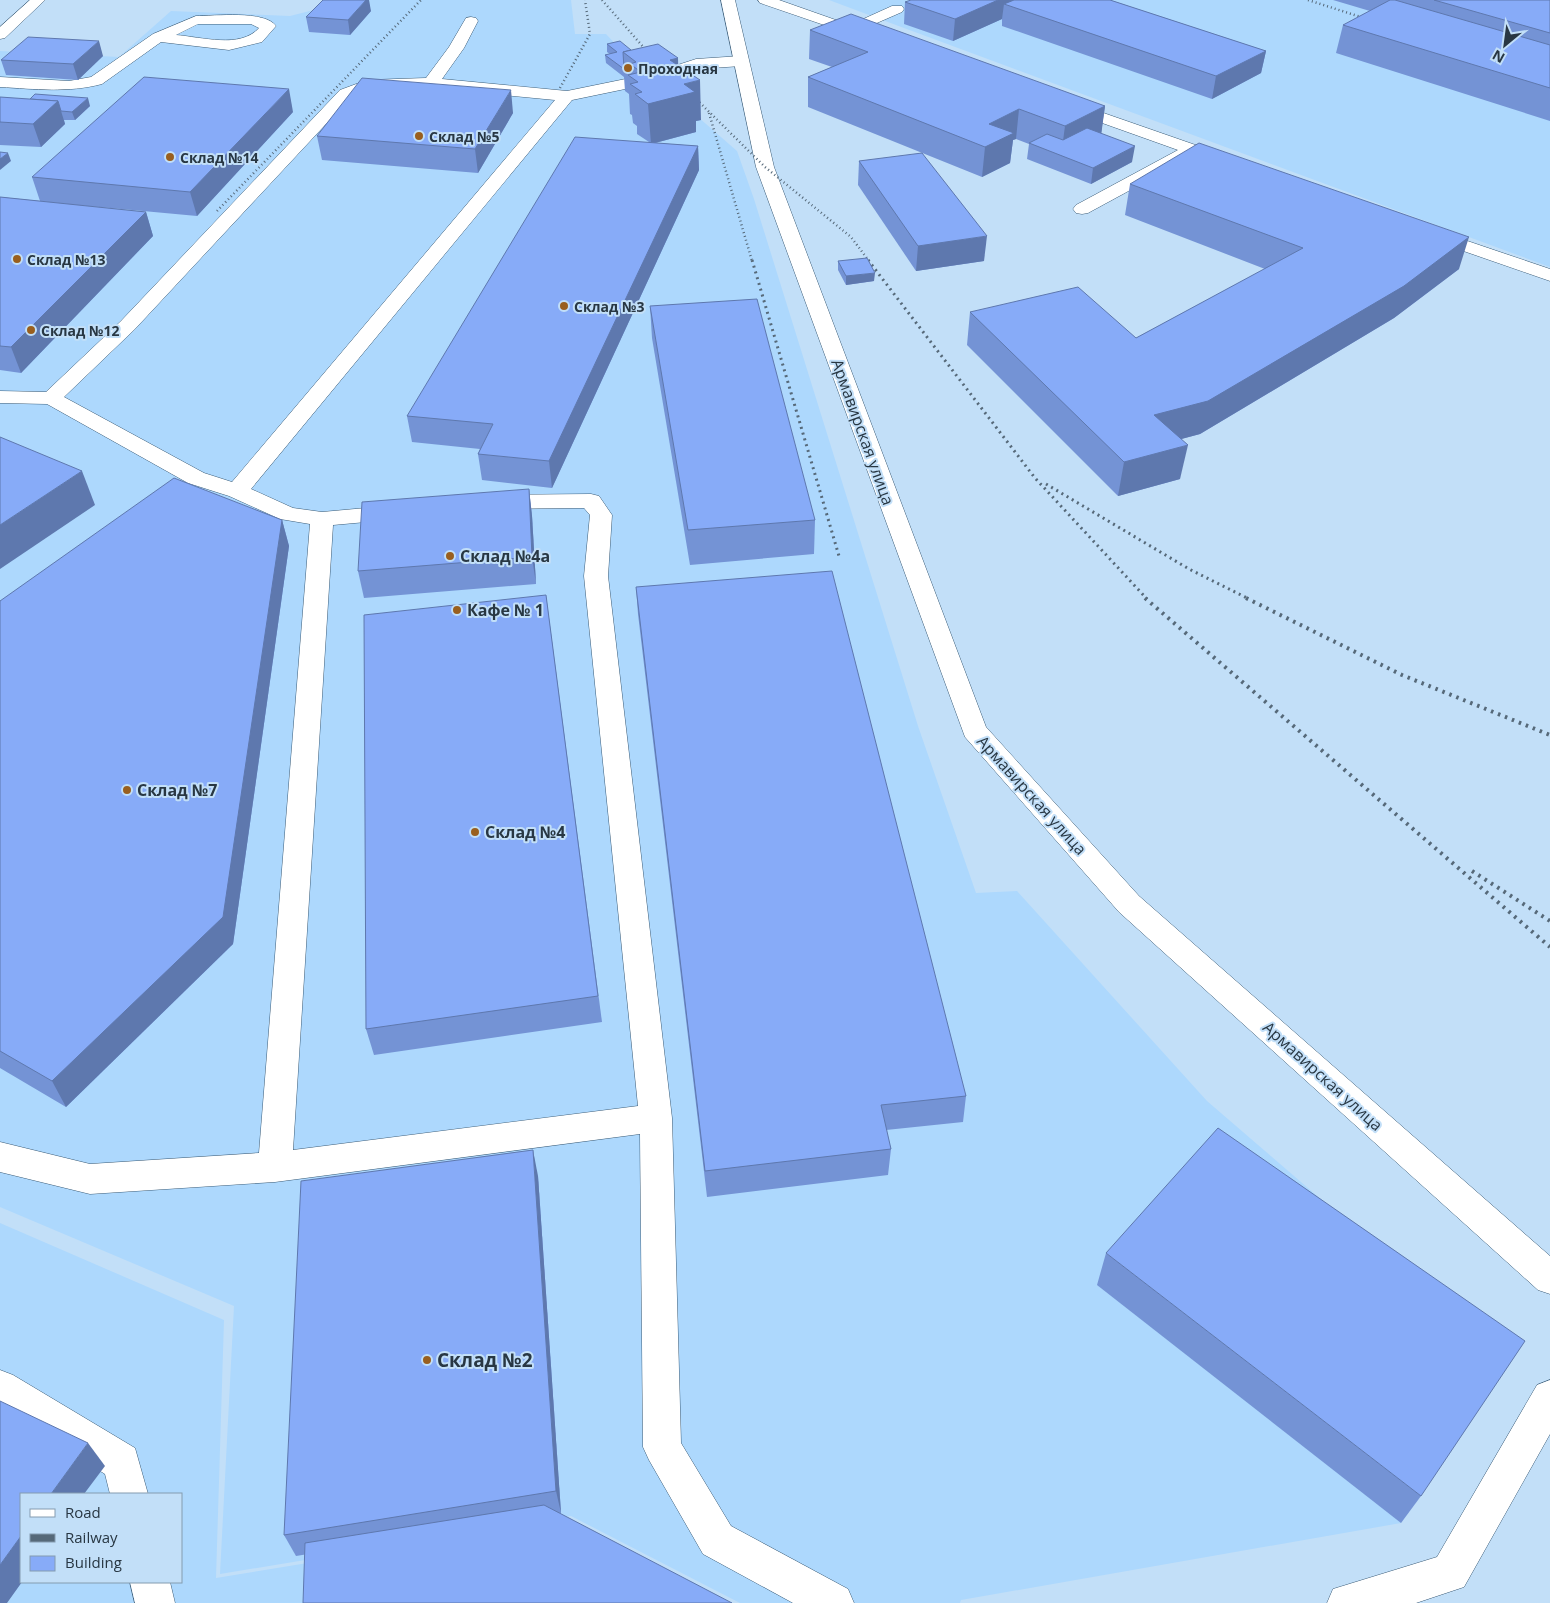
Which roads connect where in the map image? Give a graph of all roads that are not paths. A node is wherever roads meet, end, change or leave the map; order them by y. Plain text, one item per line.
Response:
1 (38, 0) edge
2 (728, 0) edge
3 (765, 0) edge
4 (897, 9) dead end
5 (471, 21) dead end
6 (850, 30) junction
7 (0, 35) edge
8 (158, 37) junction
9 (877, 39) edge
10 (742, 61) junction
11 (0, 82) edge
12 (431, 84) junction
13 (567, 96) junction
14 (1053, 101) edge
15 (1192, 150) junction
16 (1239, 166) edge
17 (1082, 209) dead end
18 (1418, 229) edge
19 (1550, 275) edge
20 (0, 397) edge
21 (51, 398) junction
22 (196, 478) junction
23 (237, 491) junction
24 (173, 495) edge
25 (466, 505) edge
26 (428, 509) edge
27 (322, 519) junction
28 (656, 1118) junction
29 (0, 1157) edge
30 (275, 1166) junction
31 (1550, 1278) edge
32 (0, 1388) edge
33 (1550, 1398) edge
34 (129, 1493) edge
35 (150, 1583) edge
36 (155, 1603) edge
37 (834, 1603) edge
38 (1347, 1603) edge

1 - 7 main road
2 - 10 main road, Армавирская улица
3 - 6 main road
4 - 6 main road
5 - 12 main road
6 - 9 main road
8 - 8 main road
8 - 11 main road
10 - 13 main road
10 - 31 main road, Армавирская улица
12 - 13 main road
12 - 21 main road
13 - 23 main road
14 - 15 main road
15 - 16 main road
15 - 17 main road
18 - 19 main road
20 - 21 main road
21 - 22 main road
22 - 23 main road
22 - 24 main road
23 - 27 main road
25 - 28 main road
26 - 27 main road
27 - 30 main road
28 - 30 main road
28 - 37 main road
29 - 30 main road
32 - 34 main road
33 - 38 main road
35 - 36 main road

